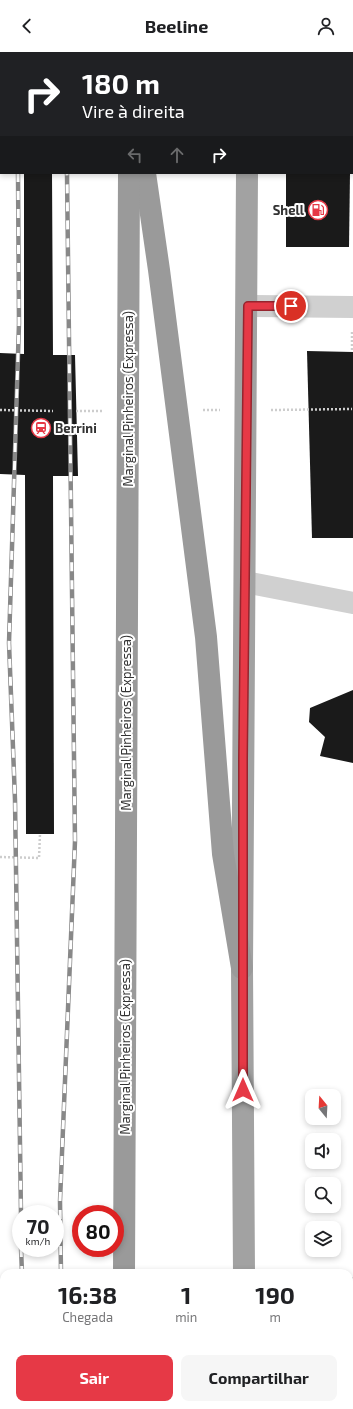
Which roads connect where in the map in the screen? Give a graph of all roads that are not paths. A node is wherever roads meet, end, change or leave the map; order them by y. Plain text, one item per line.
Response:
1 (129, 174) edge
2 (145, 174) edge
3 (247, 174) edge
4 (248, 306) junction
5 (353, 307) edge
6 (245, 582) junction
7 (353, 603) edge
8 (242, 968) junction
9 (124, 1269) edge
10 (244, 1269) edge

1 - 9 highway, Marginal Pinheiros (Expressa)
2 - 8 highway
3 - 4 highway
4 - 5 street
4 - 6 highway
6 - 7 street
6 - 8 highway
8 - 10 highway

